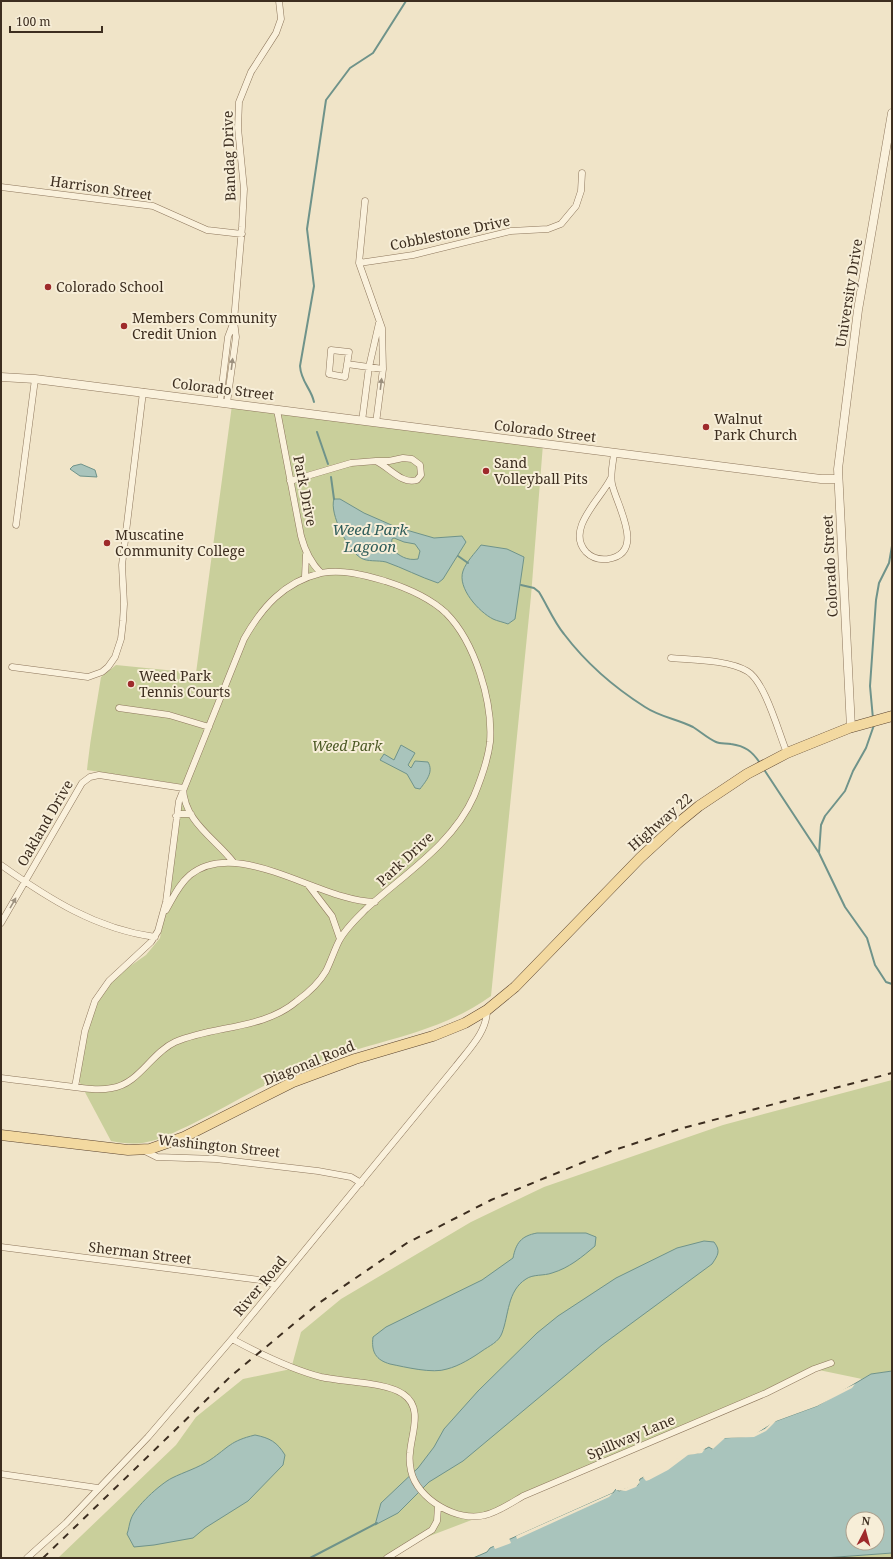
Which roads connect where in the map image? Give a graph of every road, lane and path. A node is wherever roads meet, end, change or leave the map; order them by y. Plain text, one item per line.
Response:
1 (279, 1) edge
2 (892, 113) edge
3 (582, 173) dead end
4 (1, 187) edge
5 (365, 202) dead end
6 (242, 234) junction
7 (358, 262) junction
8 (379, 323) junction
9 (347, 364) junction
10 (369, 367) junction
11 (383, 369) junction
12 (1, 377) edge
13 (35, 379) junction
14 (144, 392) junction
15 (224, 403) junction
16 (277, 410) junction
17 (362, 421) junction
18 (376, 422) junction
19 (614, 454) junction
20 (376, 461) junction
21 (611, 478) junction
22 (838, 479) junction
23 (290, 481) junction
24 (16, 525) dead end
25 (306, 553) junction
26 (321, 572) junction
27 (305, 577) junction
28 (671, 658) dead end
29 (12, 667) dead end
30 (119, 708) dead end
31 (892, 716) edge
32 (209, 727) junction
33 (851, 728) junction
34 (787, 753) junction
35 (183, 788) junction
36 (191, 814) junction
37 (176, 816) junction
38 (234, 863) junction
39 (1, 865) edge
40 (25, 883) junction
41 (306, 884) junction
42 (375, 902) junction
43 (164, 915) junction
44 (1, 923) edge
45 (155, 937) junction
46 (340, 939) junction
47 (487, 1010) junction
48 (1, 1078) edge
49 (75, 1087) junction
50 (1, 1135) edge
51 (144, 1150) junction
52 (361, 1183) junction
53 (1, 1247) edge
54 (275, 1285) junction
55 (232, 1339) junction
56 (832, 1363) dead end
57 (1, 1474) edge
58 (98, 1488) junction
59 (438, 1507) junction
60 (27, 1558) edge
61 (386, 1558) edge

1 - 6 street, Bandag Drive
2 - 22 street, University Drive
3 - 7 street, Cobblestone Drive
4 - 6 street, Harrison Street
5 - 7 street
6 - 15 street, Bandag Drive
7 - 8 street
8 - 10 street
8 - 11 street
9 - 9 street
9 - 10 street
10 - 11 street
10 - 17 street
18 -> 11 street
12 - 13 street, Colorado Street
13 - 14 street, Colorado Street
13 - 24 street
14 - 15 street, Colorado Street
14 - 29 street
15 - 16 street, Colorado Street
16 - 17 street, Colorado Street
16 - 23 street, Park Drive
17 - 18 street, Colorado Street
18 - 19 street, Colorado Street
19 - 21 street
19 - 22 street, Colorado Street
20 - 20 street
20 - 23 street
21 - 21 street
22 - 33 street, Colorado Street
23 - 25 street, Park Drive
25 - 26 street, Park Drive
25 - 27 street
26 - 27 street, Park Drive
26 - 42 street, Park Drive
27 - 32 street, Park Drive
28 - 34 street
30 - 32 street
31 - 33 main road, Highway 22
32 - 35 street, Park Drive
33 - 34 main road, Highway 22
34 - 47 main road, Highway 22
35 - 36 street
35 - 37 street, Park Drive
35 - 40 street, Oakland Drive
36 - 37 street
36 - 38 street
37 - 43 street, Park Drive
38 - 41 street
38 - 43 street
39 - 40 street
44 -> 40 street, Oakland Drive
40 - 45 street
41 - 42 street
41 - 46 street
42 - 46 street, Park Drive
43 - 45 street, Park Drive
45 - 49 street, Park Drive
46 - 49 street, Park Drive
47 - 51 main road, Diagonal Road
47 - 52 street, River Road
48 - 49 street, Park Drive
50 - 51 main road, Washington Street
51 - 52 street, Washington Street
52 - 54 street, River Road
53 - 54 street, Sherman Street
54 - 55 street, River Road
55 - 58 street, River Road
55 - 59 street, Spillway Lane
56 - 59 street, Spillway Lane
57 - 58 street
58 - 60 street, River Road
59 - 61 street

